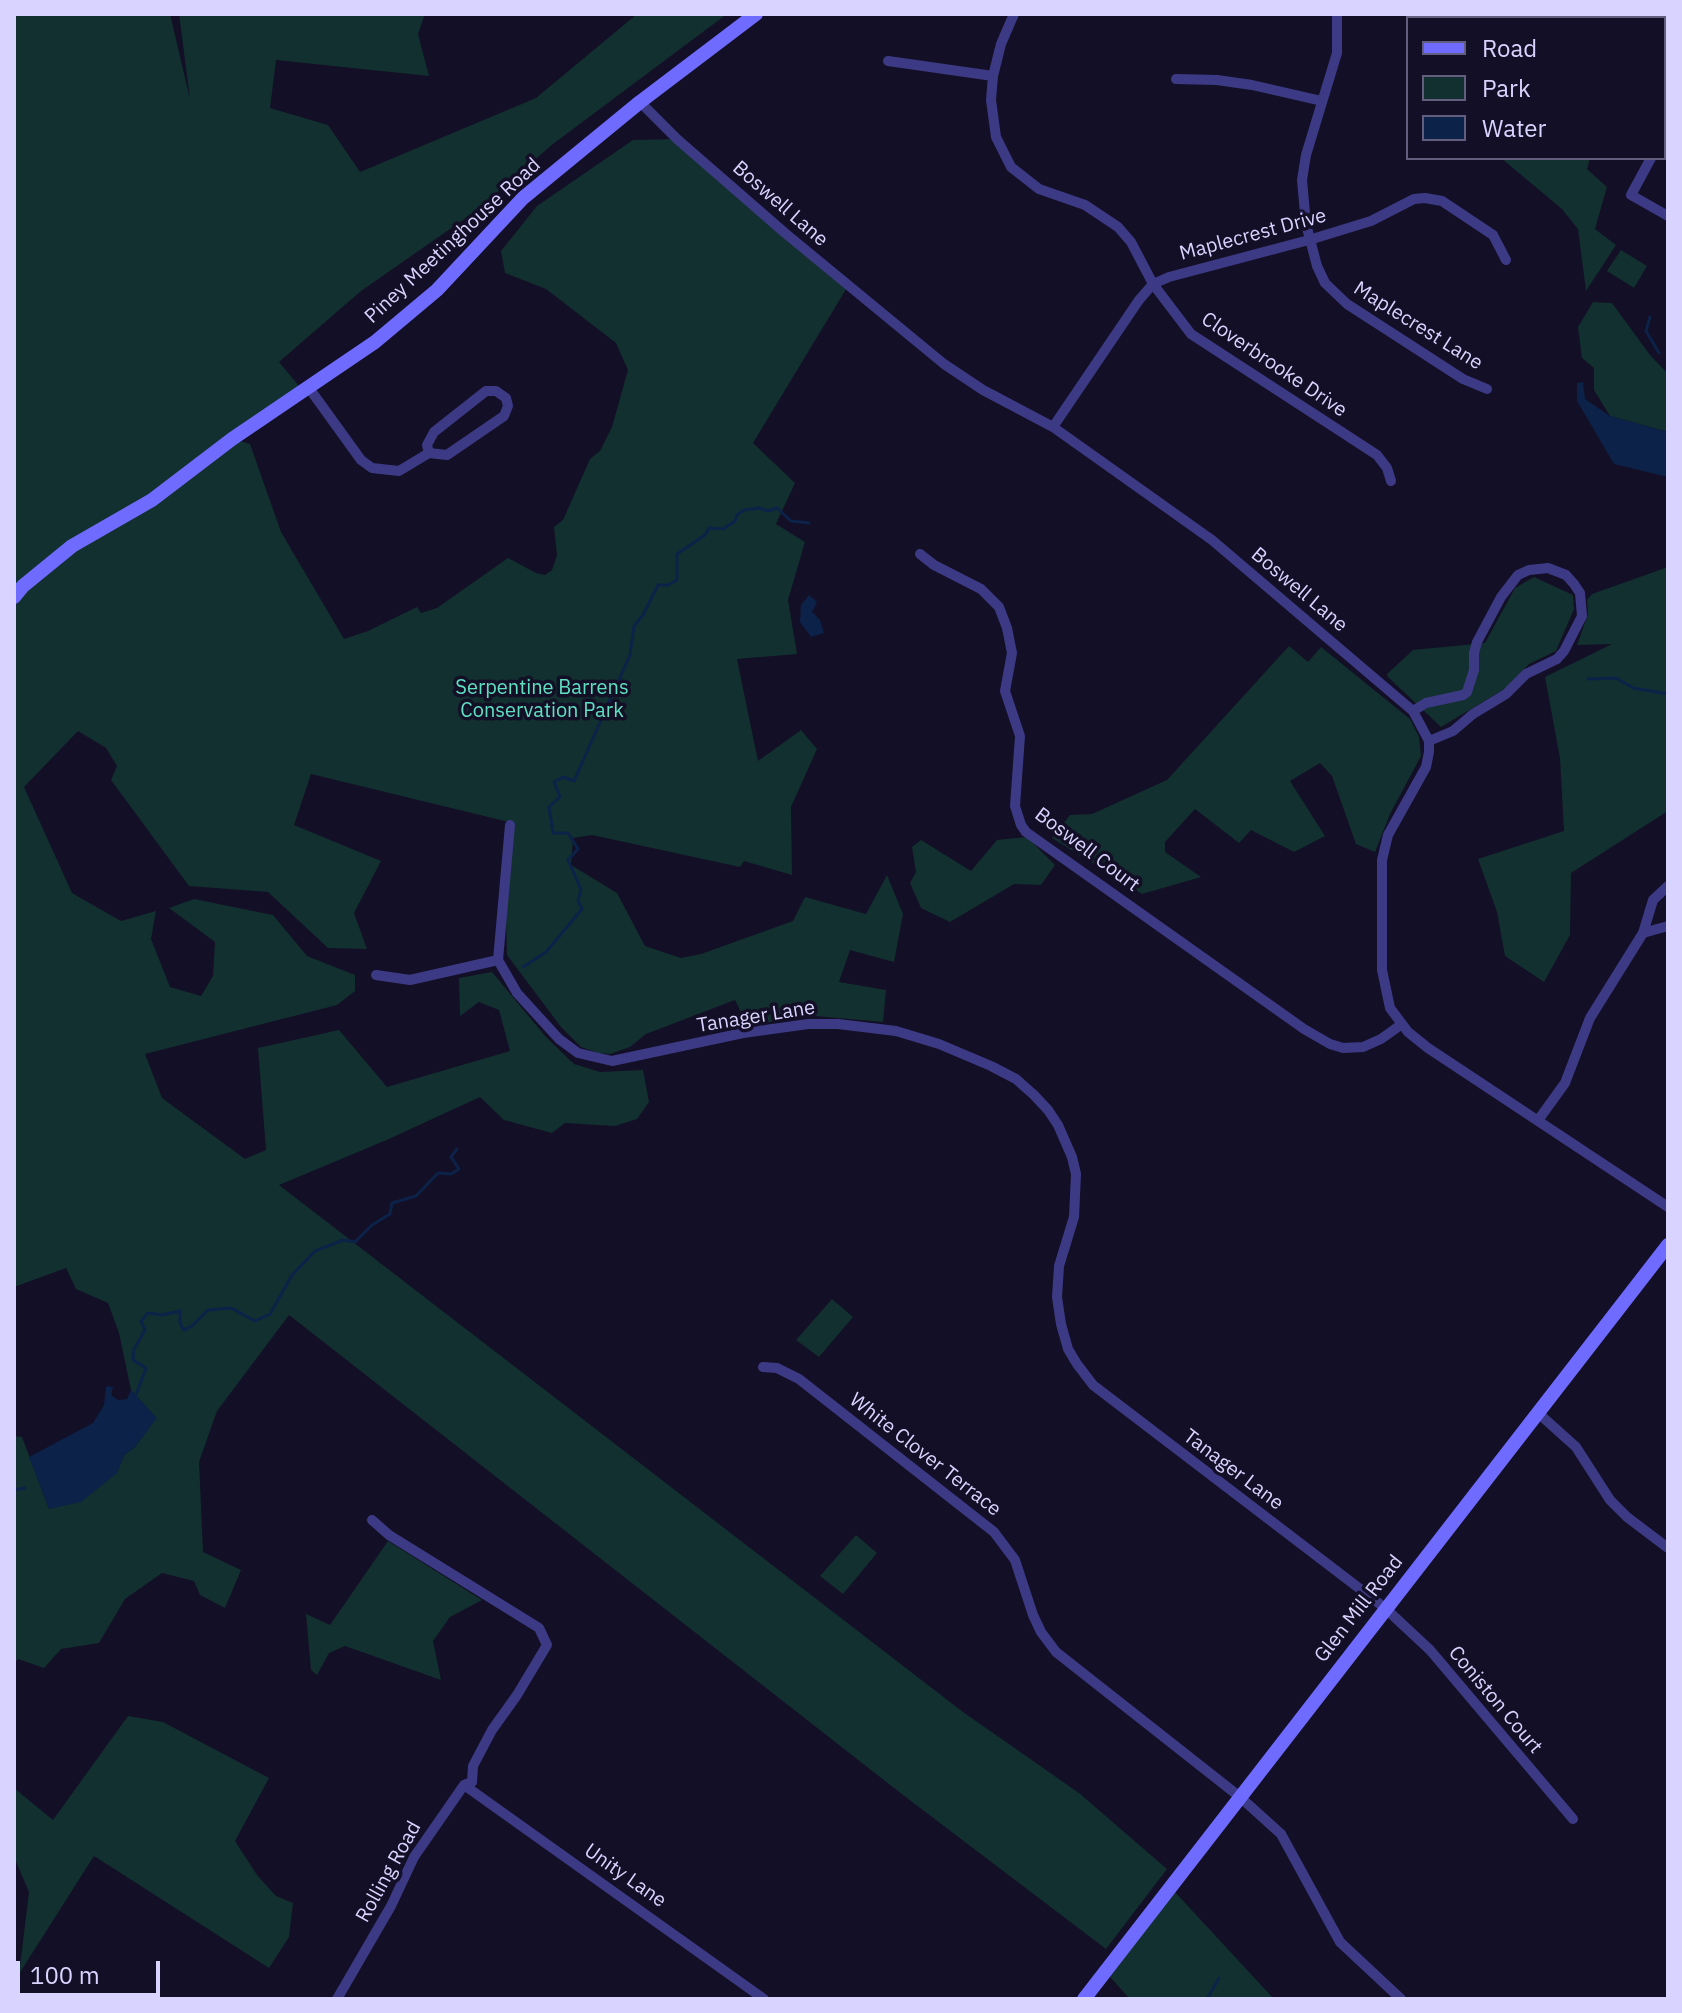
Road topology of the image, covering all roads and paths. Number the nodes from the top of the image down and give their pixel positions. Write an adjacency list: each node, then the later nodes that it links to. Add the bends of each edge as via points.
1 (756, 14): 8 (main road, Piney Meetinghouse Road)
2 (1014, 14): 5 (street, Cloverbrooke Drive)
3 (1337, 14): 7 (street, Maplecrest Lane, via 1337,53)
4 (888, 61): 5 (street)
5 (993, 76): 13 (street, Cloverbrooke Drive, via 993,121 1011,167 1039,189 1085,205 1118,227)
6 (1176, 79): 7 (street, via 1252,85)
7 (1322, 101): 11 (street, Maplecrest Lane, via 1302,180)
8 (640, 102): 14 (main road, Piney Meetinghouse Road, via 523,198 437,290); 16 (street, Boswell Lane, via 785,233 944,364)
9 (1650, 160): 10 (street, via 1631,195)
10 (1668, 216)
11 (1309, 240): 12 (street, Maplecrest Drive, via 1371,221 1414,199 1434,199 1493,235); 13 (street, Maplecrest Drive); 15 (street, Maplecrest Lane, via 1333,293 1463,379)
12 (1506, 260)
13 (1153, 284): 16 (street); 18 (street, Cloverbrooke Drive, via 1191,334 1377,455)
14 (309, 388): 17 (street, via 372,468 399,471); 20 (main road, Piney Meetinghouse Road, via 152,500 72,546)
15 (1487, 389)
16 (1053, 427): 21 (street, Boswell Lane, via 1212,540)
17 (429, 453): 17 (street, via 447,455 504,416 506,398 486,391 434,432)
18 (1391, 481)
19 (920, 554): 29 (street, Boswell Court, via 981,589 1003,618 1012,653 1005,691 1020,736 1015,806 1026,832 1330,1044 1363,1047)
20 (14, 597)
21 (1413, 711): 22 (street, Boswell Lane); 22 (street, via 1467,692 1477,642 1518,575 1548,568 1574,584 1582,616 1557,659 1526,674 1453,731)
22 (1429, 741): 29 (street, via 1426,767 1388,835 1382,860 1382,970 1390,1008)
23 (510, 825): 27 (street)
24 (1668, 886): 26 (street, via 1653,900)
25 (1668, 926): 26 (street)
26 (1643, 933): 30 (street, via 1590,1018 1565,1083)
27 (498, 960): 28 (street, via 410,980); 37 (street, Tanager Lane, via 517,993 559,1039 578,1053 602,1060 743,1033 838,1024 896,1031 939,1044 1016,1079 1048,1110 1076,1174 1074,1217 1059,1266 1057,1297 1068,1349 1077,1364 1093,1385)
28 (376, 975)
29 (1402, 1024): 30 (street, via 1428,1048)
30 (1539, 1119): 31 (street)
31 (1668, 1207)
32 (1668, 1245): 34 (main road, Glen Mill Road)
33 (763, 1367): 39 (street, White Clover Terrace, via 799,1379 994,1532 1015,1560 1033,1615 1056,1652)
34 (1537, 1412): 36 (street, via 1576,1447 1610,1500); 37 (main road, Glen Mill Road)
35 (372, 1520): 38 (street, Rolling Road, via 539,1628 547,1645 492,1730 473,1766 472,1782)
36 (1668, 1548)
37 (1385, 1608): 39 (main road, Glen Mill Road); 40 (street, Coniston Court, via 1430,1650)
38 (464, 1785): 42 (street, Rolling Road, via 414,1857); 43 (street, Unity Lane)
39 (1240, 1797): 41 (main road, Glen Mill Road); 44 (street, White Clover Terrace, via 1281,1834 1340,1942)
40 (1573, 1819)
41 (1088, 1997)
42 (337, 1999)
43 (764, 1999)
44 (1401, 1999)

